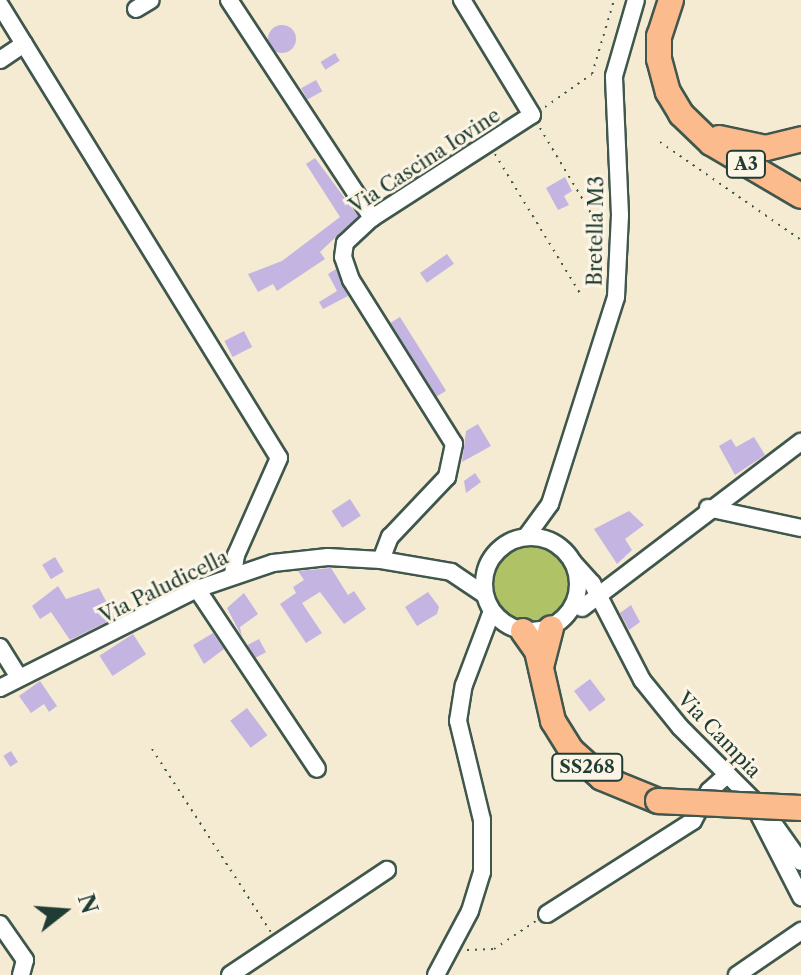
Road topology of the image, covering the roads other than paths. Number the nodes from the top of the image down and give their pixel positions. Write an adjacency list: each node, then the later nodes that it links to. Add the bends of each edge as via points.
1 (229, 0): 11 (street)
2 (462, 0): 11 (street, Via Cascina Iovine, via 532,115)
3 (636, 0): 13 (street, Bretella M3, via 614,76 620,215 616,297)
4 (671, 0): 8 (highway, A3, via 659,36 662,73 681,114)
5 (0, 5): 6 (street)
6 (24, 44): 7 (street); 22 (street, via 279,458)
7 (0, 60)
8 (695, 127): 9 (highway, A3, via 748,147); 10 (highway, A3, via 711,143)
9 (801, 139)
10 (801, 196)
11 (372, 218): 18 (street, Via Cascina Iovine, via 345,243 345,268 454,444 447,477 390,537)
12 (801, 442): 14 (street)
13 (550, 504): 16 (street, Bretella M3); 17 (street, Bretella M3)
14 (708, 508): 15 (street); 23 (street)
15 (801, 528)
16 (526, 537): 17 (street); 19 (street, via 505,545)
17 (557, 545): 20 (street)
18 (381, 560): 21 (street, Via Paludicella); 22 (street, Via Paludicella, via 310,557)
19 (489, 562): 21 (street, Via Paludicella); 25 (street)
20 (578, 567): 23 (street, via 603,582); 26 (street, Via Campia); 28 (street, via 577,594)
21 (451, 572): 25 (street, Via Paludicella)
22 (233, 573): 24 (street, Via Paludicella)
23 (616, 579): 26 (street)
24 (197, 589): 34 (street, Via Paludicella); 36 (street)
25 (484, 594): 27 (street)
26 (599, 597): 28 (street); 30 (street, Via Campia)
27 (492, 611): 29 (street); 32 (street)
28 (567, 617): 29 (street); 30 (street, via 597,612); 33 (highway, SS268)
29 (519, 630): 32 (street); 33 (highway, SS268, via 537,651)
30 (616, 630): 37 (street, Via Campia, via 642,680)
31 (0, 647): 34 (street)
32 (480, 650): 48 (street, via 464,685 458,721 482,820 484,856 479,886)
33 (541, 669): 39 (highway, SS268, bridge, via 553,721 572,751 611,783 658,801)
34 (19, 677): 35 (street, Via Paludicella)
35 (0, 688)
36 (317, 769)
37 (728, 774): 38 (street, Via Campia); 43 (street, via 709,791 693,821)
38 (751, 797): 40 (street, Via Campia); 42 (street)
39 (801, 808)
40 (801, 862)
41 (387, 870): 47 (street)
42 (801, 897)
43 (547, 914)
44 (0, 924): 46 (street, via 25,960)
45 (801, 931): 49 (street)
46 (21, 975)
47 (230, 975)
48 (436, 975)
49 (737, 975)

